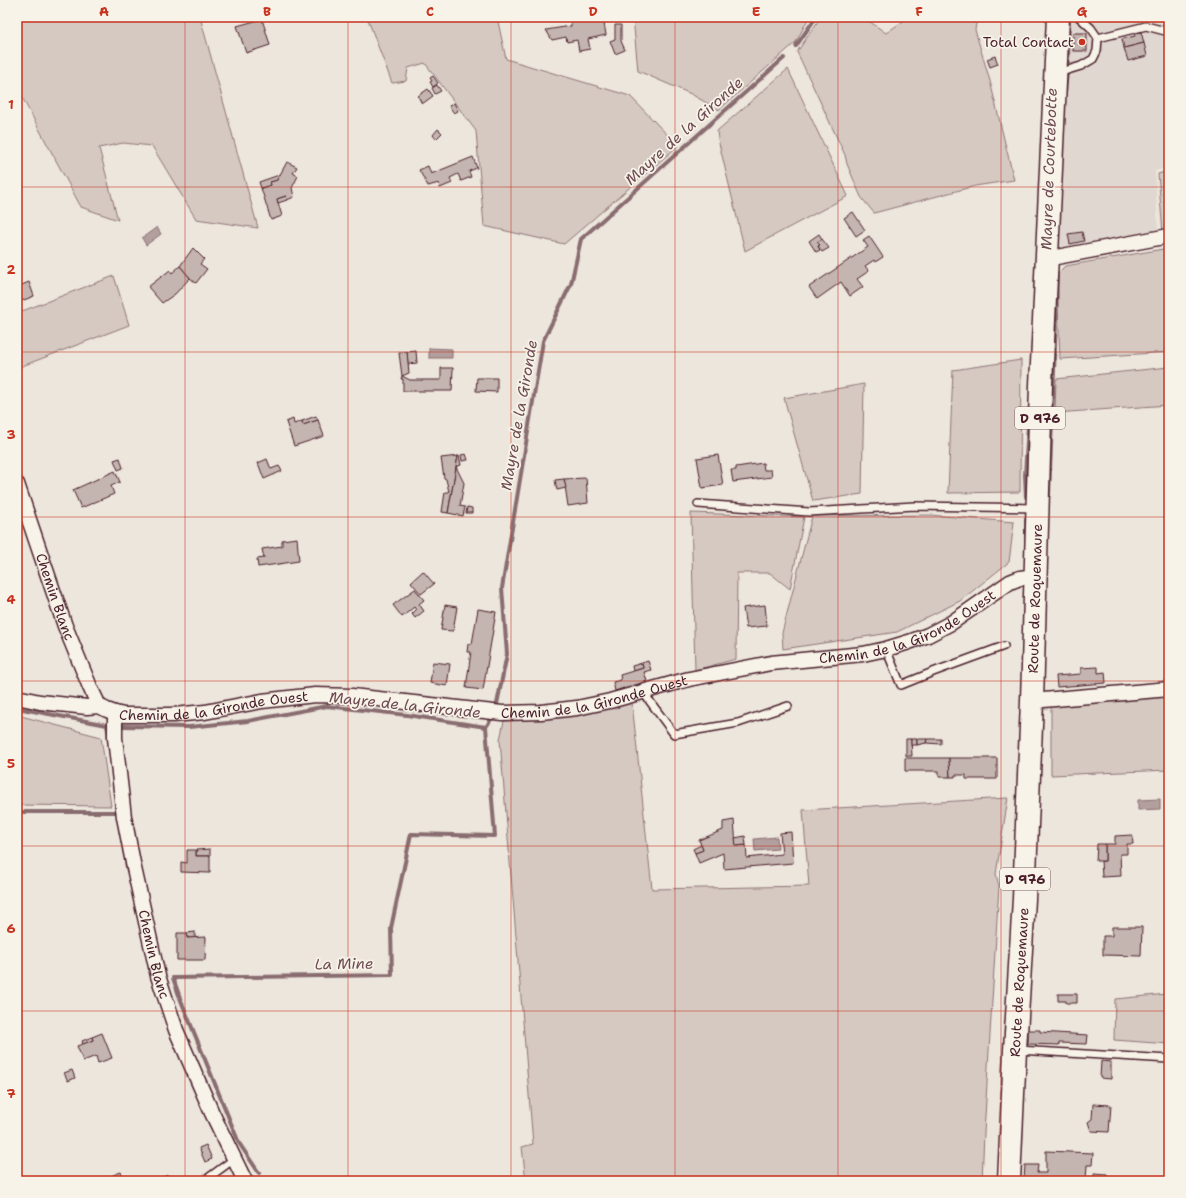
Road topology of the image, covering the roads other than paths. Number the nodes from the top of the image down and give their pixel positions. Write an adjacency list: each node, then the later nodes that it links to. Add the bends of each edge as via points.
1 (1058, 17): 5 (main road, Route de Roquemaure / D 976)
2 (1079, 17): 4 (lane)
3 (1169, 32): 4 (lane, via 1146,26)
4 (1098, 38): 5 (lane, via 1098,51 1093,59 1081,66)
5 (1055, 74): 7 (main road, Route de Roquemaure / D 976)
6 (1169, 236): 7 (street)
7 (1046, 259): 10 (main road, Route de Roquemaure / D 976)
8 (17, 484): 18 (street, Chemin Blanc, via 65,626)
9 (698, 504): 10 (lane, via 809,512 915,506)
10 (1037, 508): 11 (main road, Route de Roquemaure / D 976)
11 (1036, 576): 13 (street, Chemin de la Gironde Ouest, via 1010,582 951,623 928,635); 17 (main road, Route de Roquemaure / D 976)
12 (1004, 646): 13 (lane, via 901,685)
13 (886, 649): 15 (street, Chemin de la Gironde Ouest, via 863,654 771,663 689,679)
14 (1169, 689): 17 (street)
15 (643, 692): 19 (lane, via 674,734 738,723); 20 (street, Chemin de la Gironde Ouest, via 577,708 541,712 502,713 352,696 315,695 174,716)
16 (17, 697): 18 (street, Chemin de la Gironde Ouest, via 40,702)
17 (1032, 702): 21 (main road, Route de Roquemaure / D 976)
18 (99, 706): 20 (street, Chemin de la Gironde Ouest)
19 (788, 706)
20 (115, 713): 23 (street, Chemin Blanc, via 124,817 158,976 176,1030)
21 (1015, 1050): 22 (lane); 26 (main road, Route de Roquemaure / D 976)
22 (1169, 1059)
23 (234, 1159): 24 (lane); 25 (street, Chemin Blanc)
24 (204, 1181)
25 (245, 1181)
26 (1009, 1181)

